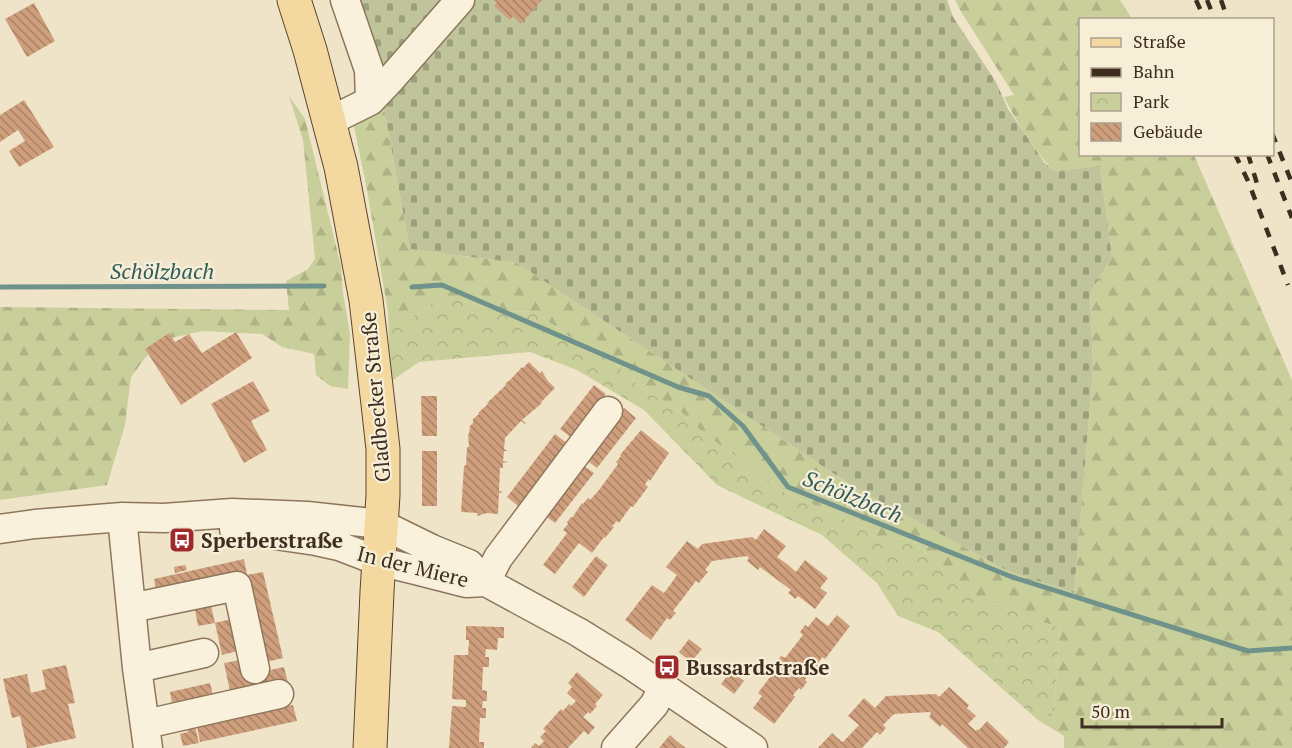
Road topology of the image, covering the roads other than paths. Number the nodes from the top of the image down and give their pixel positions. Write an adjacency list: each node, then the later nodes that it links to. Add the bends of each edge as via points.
1 (294, 0): 5 (main road, Gladbecker Straße)
2 (345, 0): 4 (street, via 369,70)
3 (460, 0): 4 (street)
4 (370, 101): 5 (street)
5 (330, 121): 9 (main road, Gladbecker Straße, via 366,300 382,449)
6 (608, 411): 12 (street, via 498,558)
7 (122, 517): 8 (street, In der Miere); 10 (street, In der Miere); 13 (street)
8 (164, 518): 9 (street, In der Miere, via 232,513); 11 (street, In der Miere, via 316,541)
9 (381, 524): 11 (main road, Gladbecker Straße); 12 (street, In der Miere, via 468,564)
10 (0, 529)
11 (378, 561): 12 (street, In der Miere, via 466,582); 20 (main road, Gladbecker Straße)
12 (486, 582): 17 (street, In der Miere, via 578,632)
13 (131, 608): 15 (street); 16 (street, via 237,586)
14 (204, 652): 15 (street)
15 (137, 668): 19 (street)
16 (255, 669)
17 (663, 686): 21 (street, via 654,705); 22 (street, In der Miere)
18 (279, 694): 19 (street)
19 (147, 736)
20 (370, 748)
21 (616, 748)
22 (753, 748)

